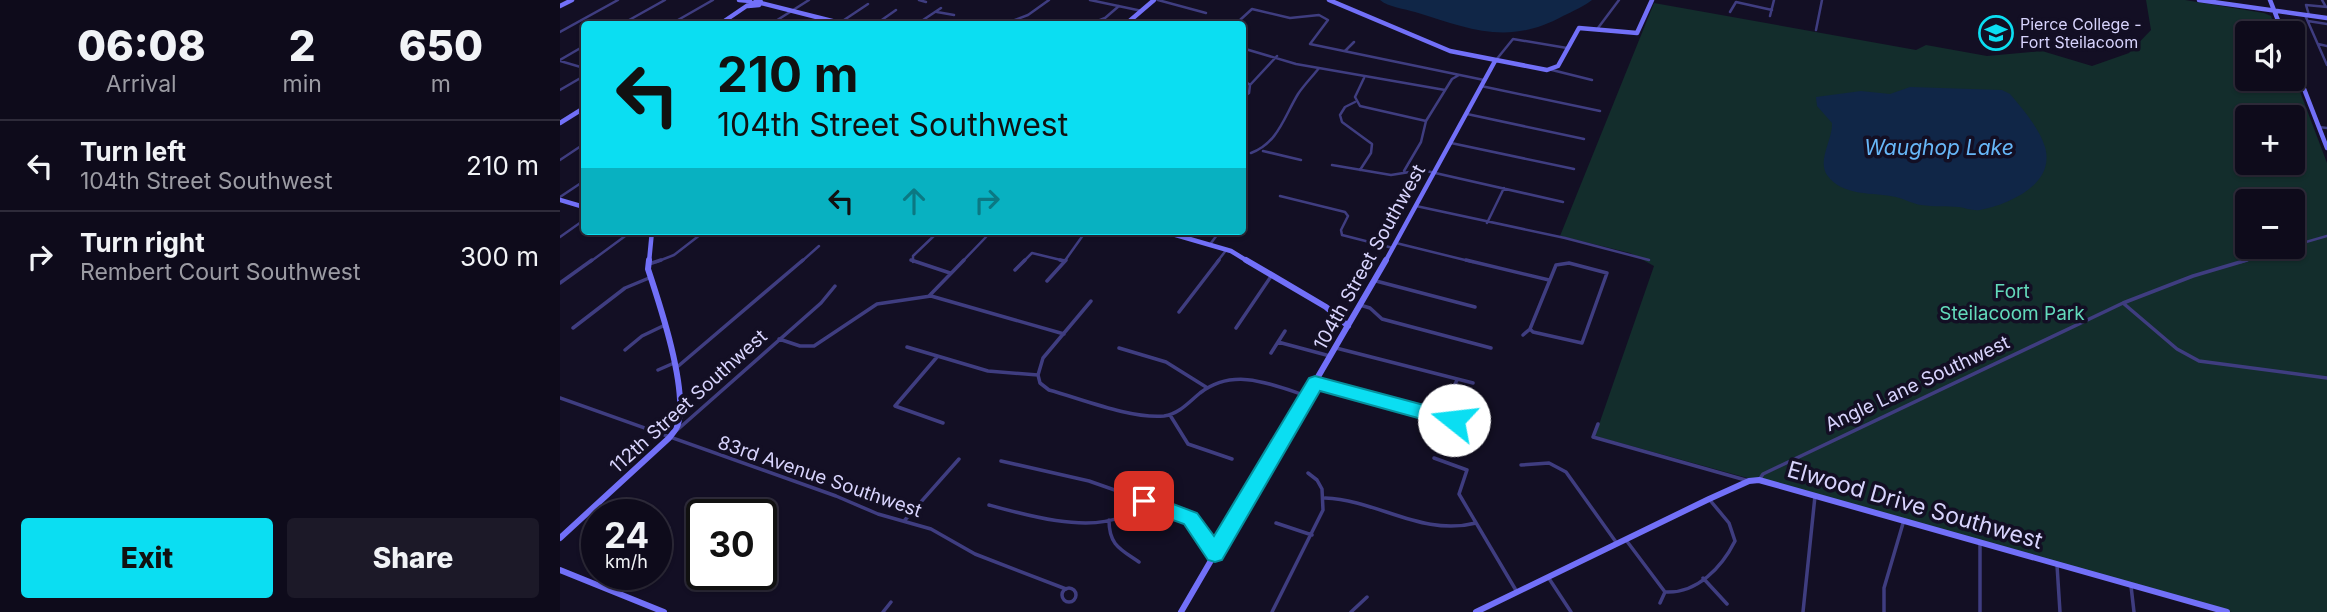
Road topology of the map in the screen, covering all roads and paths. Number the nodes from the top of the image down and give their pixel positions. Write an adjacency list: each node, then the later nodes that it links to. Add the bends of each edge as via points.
1 (572, 0): 22 (street)
2 (618, 0): 57 (street)
3 (665, 0): 40 (street)
4 (713, 0): 41 (street)
5 (740, 0): 20 (street)
6 (809, 0): 30 (street)
7 (919, 0): 19 (street)
8 (1049, 0): 48 (street)
9 (1090, 0): 23 (street)
10 (1156, 0): 29 (street); 33 (street)
11 (1328, 0): 67 (street, via 1450,51)
12 (1619, 0): 55 (street)
13 (1652, 0): 55 (street, via 1636,33)
14 (1774, 0): 27 (street)
15 (1822, 0): 56 (street)
16 (2200, 0): 28 (street)
17 (2270, 0): 28 (street)
18 (2322, 0): 24 (street)
19 (926, 2)
20 (756, 3): 30 (street); 42 (street)
21 (868, 4): 45 (street)
22 (560, 6)
23 (1119, 6): 29 (street); 49 (street)
24 (2326, 7): 35 (street, via 2306,5)
25 (941, 8): 31 (street)
26 (897, 10): 46 (street)
27 (1772, 10): 32 (street, via 1735,2); 36 (street)
28 (2274, 10): 35 (street); 51 (street)
29 (1142, 11): 50 (street)
30 (791, 12): 38 (street); 43 (street)
31 (937, 12): 34 (street); 47 (street)
32 (1730, 12)
33 (1206, 13)
34 (954, 15)
35 (2307, 15): 37 (street); 52 (street)
36 (1770, 16)
37 (2327, 18)
38 (825, 20): 44 (street)
39 (1240, 20): 64 (street, via 1250,10 1328,19 1309,43)
40 (627, 21)
41 (676, 21)
42 (727, 21)
43 (776, 21)
44 (829, 21)
45 (845, 21)
46 (880, 21)
47 (922, 21)
48 (1012, 21)
49 (1098, 21)
50 (1130, 21)
51 (2278, 21)
52 (2308, 21): 53 (street); 59 (street)
53 (2327, 24)
54 (1579, 28): 55 (street); 62 (street)
55 (1598, 28)
56 (1816, 30)
57 (560, 32)
58 (1354, 42): 64 (street)
59 (2318, 44): 60 (street); 68 (street)
60 (2327, 46)
61 (581, 48): 66 (street)
62 (1567, 48): 67 (street, via 1511,39); 71 (street)
63 (1246, 49): 65 (street)
64 (1345, 51): 72 (street)
65 (1277, 57): 70 (street); 78 (street)
66 (560, 61): 69 (street)
67 (1495, 61): 71 (street); 75 (street, 104th Street Southwest)
68 (2327, 65)
69 (581, 67)
70 (1319, 68): 73 (street); 96 (street)
71 (1552, 69): 76 (street)
72 (1459, 75): 75 (street); 81 (street)
73 (1364, 77): 81 (street); 84 (street)
74 (581, 78): 80 (street)
75 (1484, 80): 79 (street, 104th Street Southwest)
76 (1592, 80)
77 (1246, 82): 78 (street)
78 (1250, 85): 83 (street)
79 (1481, 86): 86 (street); 87 (street, 104th Street Southwest)
80 (560, 90)
81 (1445, 90): 88 (street)
82 (2305, 91): 90 (street)
83 (1246, 96)
84 (1356, 102): 88 (street); 102 (street, via 1340,115 1342,122 1372,144)
85 (581, 111): 89 (street)
86 (1600, 111)
87 (1466, 114): 92 (street); 93 (street, 104th Street Southwest)
88 (1426, 121): 103 (street, via 1421,142)
89 (560, 124)
90 (2319, 127): 91 (street); 95 (street)
91 (2327, 128)
92 (1584, 139)
93 (1451, 143): 101 (street); 104 (street, 104th Street Southwest)
94 (581, 146): 98 (street)
95 (2327, 148)
96 (1262, 150): 97 (street); 99 (street)
97 (1251, 153)
98 (560, 160)
99 (1301, 160)
100 (1332, 165): 102 (street)
101 (1574, 169)
102 (1360, 170): 103 (street)
103 (1403, 173): 104 (street)
104 (1434, 173): 106 (street); 111 (street, 104th Street Southwest)
105 (581, 183): 108 (street)
106 (1504, 188): 109 (street); 113 (street)
107 (1280, 196): 126 (street, via 1345,212 1342,235)
108 (560, 199): 110 (street)
109 (1563, 202)
110 (581, 206)
111 (1416, 206): 113 (street); 126 (street, 104th Street Southwest)
112 (581, 222): 122 (street)
113 (1487, 223): 130 (street)
114 (627, 235): 140 (street)
115 (652, 235): 132 (street)
116 (700, 235): 132 (street, via 674,255)
117 (935, 235): 134 (street, via 911,260)
118 (1083, 235): 131 (street)
119 (1178, 235): 125 (street)
120 (1217, 235): 125 (street)
121 (2327, 236): 124 (street, Angle Lane Southwest)
122 (560, 237)
123 (986, 237): 134 (street)
124 (2305, 242)
125 (1211, 243): 128 (street)
126 (1395, 245): 137 (street); 139 (street, 104th Street Southwest)
127 (819, 246): 166 (street)
128 (1227, 249): 135 (street); 147 (street)
129 (2248, 259): 144 (street, Angle Lane Southwest)
130 (1649, 260)
131 (1065, 261): 133 (street, via 1033,253); 138 (street)
132 (649, 264): 136 (street)
133 (1015, 270)
134 (950, 273): 142 (street)
135 (1272, 275): 149 (street, via 1326,307); 151 (street)
136 (650, 278): 148 (street); 150 (street, via 625,288)
137 (1549, 280): 152 (street); 152 (street, via 1554,267 1562,262 1608,275 1582,343)
138 (1047, 281)
139 (1374, 281): 145 (street, 104th Street Southwest); 146 (street)
140 (560, 284)
141 (835, 286): 156 (street, 112th Street Southwest)
142 (929, 296): 154 (street); 156 (street, via 875,305 814,346)
143 (1091, 301): 154 (street)
144 (2123, 303): 169 (street, via 2199,361); 189 (street, Angle Lane Southwest, via 1763,474)
145 (1360, 305): 149 (street, 104th Street Southwest); 161 (street, via 1382,319)
146 (1475, 307)
147 (1179, 312)
148 (666, 325): 162 (street); 166 (street)
149 (1348, 326): 160 (street, 104th Street Southwest)
150 (573, 328)
151 (1236, 328)
152 (1530, 329): 155 (street)
153 (1285, 331): 157 (street)
154 (1064, 334): 168 (street, via 1041,362)
155 (1523, 335)
156 (779, 339): 181 (street, 112th Street Southwest)
157 (1278, 342): 163 (street); 165 (street)
158 (907, 347): 164 (street)
159 (1119, 348): 173 (street, via 1163,361)
160 (1336, 348): 165 (street, 104th Street Southwest); 170 (street)
161 (1491, 348)
162 (625, 350)
163 (1271, 353)
164 (938, 356): 168 (street, via 988,371); 179 (street, via 895,404)
165 (1331, 356): 171 (street, 104th Street Southwest)
166 (673, 365): 167 (street); 181 (street, via 680,414)
167 (658, 370)
168 (1038, 375): 176 (street, via 1046,388 1059,393 1150,416)
169 (2327, 378)
170 (1457, 380): 172 (street); 177 (street)
171 (1315, 383): 174 (street, 104th Street Southwest); 177 (street)
172 (1473, 383)
173 (1206, 387): 174 (street, via 1234,376); 176 (street)
174 (1308, 396): 206 (street, 104th Street Southwest)
175 (560, 398): 182 (street, 83rd Avenue Southwest)
176 (1170, 415): 185 (street, via 1188,444)
177 (1440, 416): 178 (street)
178 (1454, 420)
179 (943, 423)
180 (1598, 424): 190 (street, Elwood Drive Southwest, via 1593,437)
181 (675, 432): 182 (street, 112th Street Southwest)
182 (669, 438): 198 (street, 83rd Avenue Southwest); 202 (street, 112th Street Southwest)
183 (959, 458): 198 (street)
184 (1434, 458): 200 (street, via 1466,469 1459,494)
185 (1232, 459)
186 (1001, 461): 194 (street, via 1089,481)
187 (1521, 465): 205 (street, via 1549,463 1566,472)
188 (1308, 473): 192 (street, via 1317,479)
189 (1759, 480): 190 (street, Elwood Drive Southwest); 191 (street, Elwood Drive Southwest)
190 (1749, 481): 193 (street)
191 (1815, 495): 197 (street, Elwood Drive Southwest); 229 (street)
192 (1325, 498): 200 (street, via 1345,499 1453,529); 201 (street)
193 (1709, 499): 203 (street); 212 (street, via 1729,523 1735,541 1717,569)
194 (1144, 501): 196 (street); 206 (street, via 1191,519)
195 (989, 505): 196 (street, via 1042,518)
196 (1109, 520): 207 (street, via 1108,537)
197 (1904, 520): 204 (street, Elwood Drive Southwest); 230 (street, via 1901,542 1888,570)
198 (904, 521): 214 (street, 83rd Avenue Southwest)
199 (1276, 523): 201 (street)
200 (1476, 523): 216 (street)
201 (1312, 535): 226 (street)
202 (560, 538)
203 (1626, 540): 205 (street); 217 (street)
204 (1980, 542): 208 (street, Elwood Drive Southwest); 231 (street)
205 (1618, 544): 210 (street)
206 (1215, 553): 225 (street, 104th Street Southwest)
207 (1139, 562)
208 (2056, 563): 213 (street, Elwood Drive Southwest); 232 (street)
209 (560, 570): 211 (street)
210 (1548, 577): 216 (street); 228 (street)
211 (581, 578)
212 (1703, 578): 217 (street); 221 (street)
213 (2131, 584): 233 (street); 234 (street, Elwood Drive Southwest)
214 (1066, 589)
215 (612, 590): 223 (street)
216 (1517, 592): 222 (street)
217 (1665, 592): 220 (street)
218 (1367, 597): 227 (street)
219 (891, 601): 224 (street)
220 (1660, 603)
221 (1727, 604)
222 (1480, 611)
223 (664, 612)
224 (883, 612)
225 (1181, 612)
226 (1272, 612)
227 (1351, 612)
228 (1571, 612)
229 (1803, 612)
230 (1884, 612)
231 (1980, 612)
232 (2060, 612)
233 (2134, 612)
234 (2227, 612)

